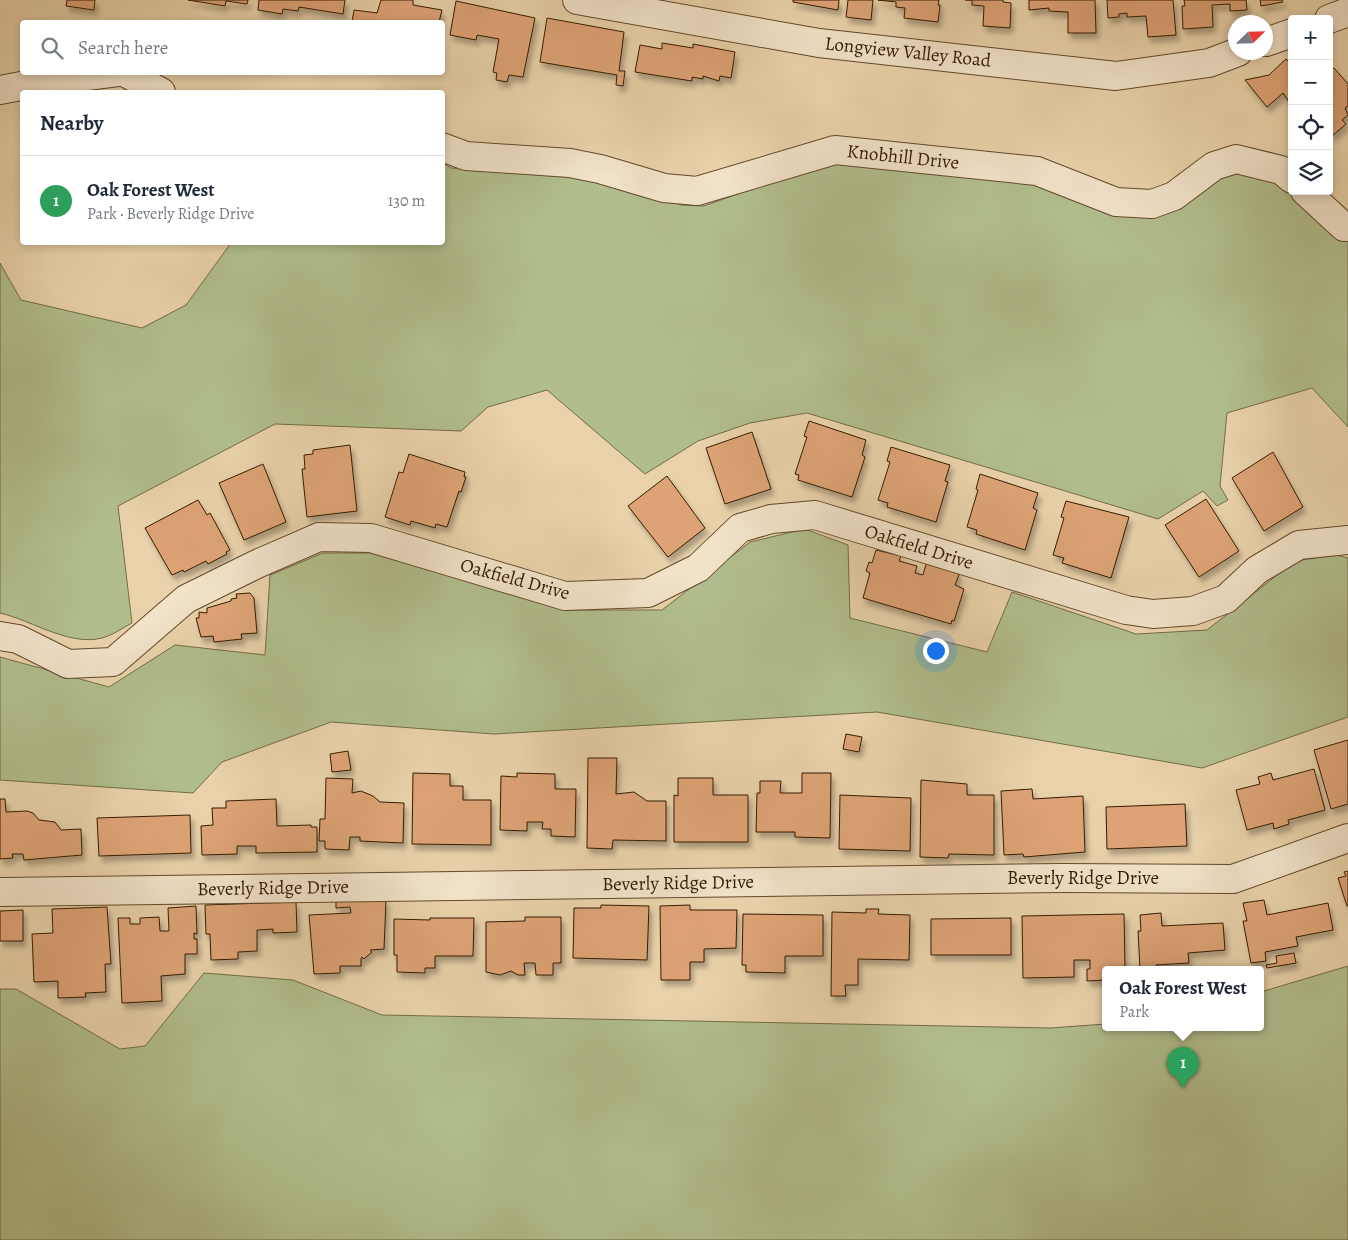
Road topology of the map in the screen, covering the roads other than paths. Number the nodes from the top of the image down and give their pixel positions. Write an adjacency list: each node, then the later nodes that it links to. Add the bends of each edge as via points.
1 (577, 0): 6 (street, Longview Valley Road, via 819,42 1116,76 1209,63)
2 (1348, 12): 3 (street)
3 (1333, 18)
4 (1288, 34): 5 (street)
5 (1273, 40)
6 (1228, 56)
7 (94, 75): 9 (street)
8 (130, 75): 10 (street)
9 (0, 90)
10 (157, 90)
11 (445, 148): 12 (street, Knobhill Drive, via 466,156 600,169 664,188 697,191 836,150 1037,170 1116,202 1152,204 1174,196 1214,166 1236,159 1282,170)
12 (1288, 175)
13 (1309, 195): 14 (street, via 1344,227)
14 (1348, 227)
15 (1348, 540): 16 (street, Oakfield Drive, via 1299,545 1257,570 1226,599 1193,611 1153,614 1126,610 815,515 771,519 740,528 698,568 648,593 565,596 371,538 318,538 186,599 113,662 68,664 18,639)
16 (0, 636)
17 (1348, 838): 18 (street, Beverly Ridge Drive, via 1233,879 1063,878)
18 (0, 892)

